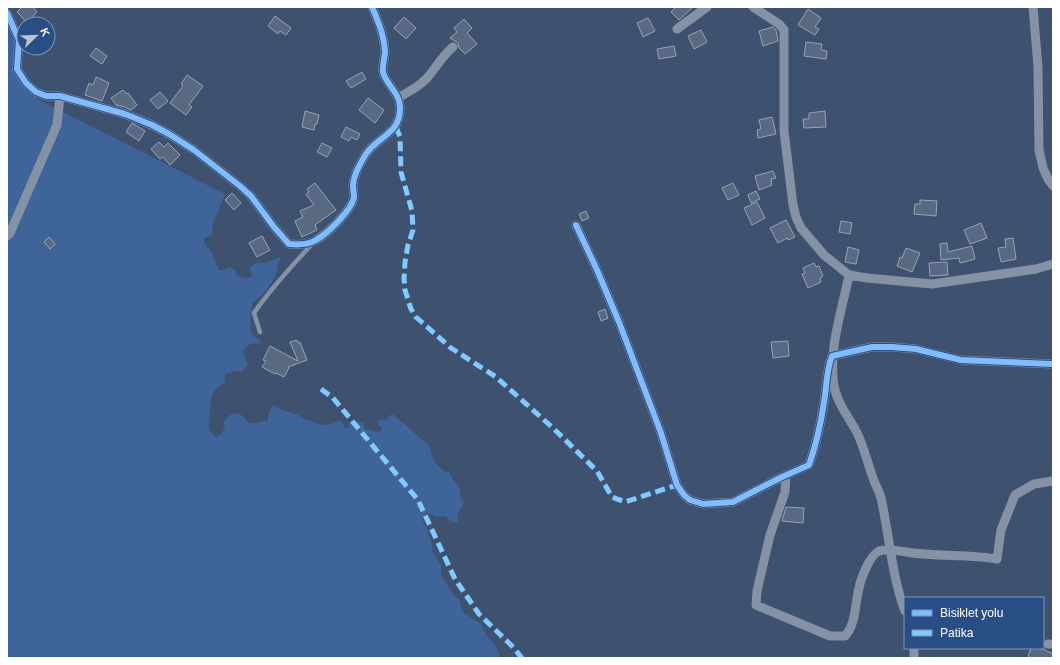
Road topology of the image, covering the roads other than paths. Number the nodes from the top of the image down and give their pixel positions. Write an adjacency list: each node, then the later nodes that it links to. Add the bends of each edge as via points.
1 (372, 7): 9 (street, via 385,51 383,72)
2 (707, 7): 6 (street)
3 (753, 7): 15 (street, via 784,30 784,131 796,217 801,228 824,255)
4 (1033, 7): 10 (street, via 1038,67 1039,150 1043,168)
5 (7, 13): 8 (street, via 19,40 17,69 36,92 46,96)
6 (677, 29)
7 (453, 47): 9 (street, via 426,78)
8 (60, 96): 12 (street, via 57,125 30,190); 13 (street, via 125,114 169,134 194,150 252,196 290,244)
9 (398, 98): 13 (street, via 400,108 396,127 367,153 357,170 353,184 354,198 349,210)
10 (1053, 186)
11 (576, 225): 19 (street, via 618,322 661,433 677,485 684,495 702,504 734,502)
12 (7, 236)
13 (316, 240): 16 (lane, via 254,313)
14 (1053, 264): 15 (street, via 1036,269 932,284)
15 (849, 275): 17 (street)
16 (260, 332)
17 (832, 356): 18 (street, via 872,347 892,347 916,348 961,360); 19 (street, via 827,374 825,401 809,465); 21 (street, via 834,387 847,418 863,446 880,496)
18 (1053, 364)
19 (786, 475): 21 (street, via 785,492 770,535 756,605 830,636 845,636 851,630 859,586 870,560 879,551)
20 (1053, 481): 21 (street, via 1034,484 1015,495 1001,530 997,559 981,556 928,556)
21 (891, 550): 22 (street)
22 (904, 607)

